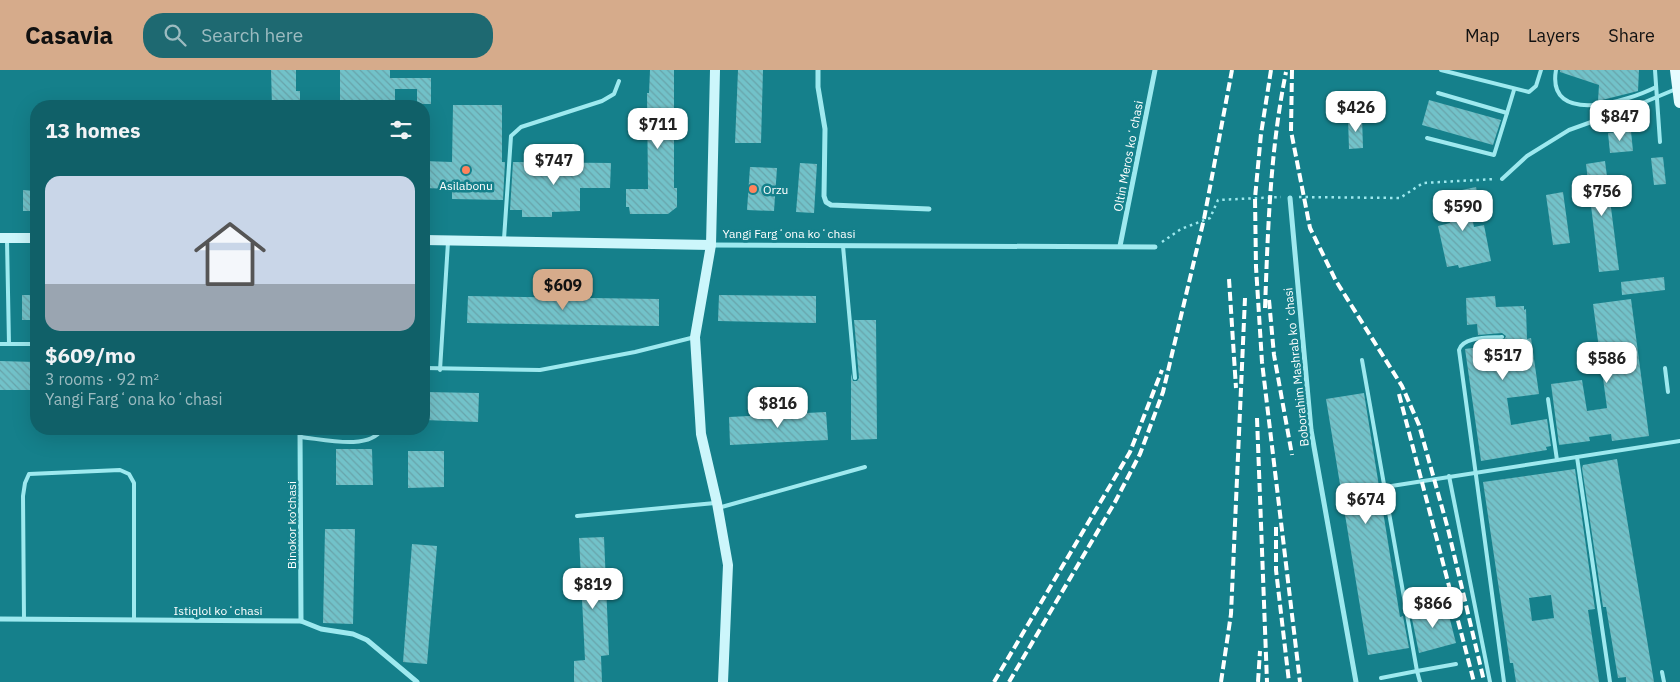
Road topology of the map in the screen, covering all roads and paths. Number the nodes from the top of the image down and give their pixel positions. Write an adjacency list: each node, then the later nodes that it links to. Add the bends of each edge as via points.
1 (715, 70): 27 (main road)
2 (818, 70): 21 (street, via 825,129 826,202 832,205)
3 (1155, 70): 29 (street, Oltin Meros koʻchasi)
4 (1441, 70): 12 (lane)
5 (1541, 70): 12 (lane, via 1536,86 1529,92)
6 (1556, 70): 10 (lane, via 1553,83 1558,95 1589,107 1637,97)
7 (1655, 70): 10 (lane)
8 (1676, 70): 11 (main road)
9 (619, 81): 26 (lane, via 614,94 602,101 521,127 511,136)
10 (1656, 87): 14 (lane)
11 (1678, 88): 14 (lane); 15 (main road)
12 (1514, 90): 16 (lane)
13 (1438, 93): 16 (lane)
14 (1656, 96): 18 (lane); 19 (lane, via 1569,130 1527,156)
15 (1680, 102)
16 (1508, 114): 17 (lane, via 1494,155)
17 (1427, 138)
18 (1660, 142)
19 (1502, 179): 20 (path, via 1423,183 1400,198)
20 (1290, 198): 30 (path, via 1218,200 1210,218 1181,229); 64 (street, Boborahim Mashrab koʻchasi, via 1310,430)
21 (929, 209)
22 (4, 238): 23 (main road); 34 (lane)
23 (30, 238)
24 (430, 240): 25 (main road, Yangi Fargʻona koʻchasi)
25 (448, 241): 26 (main road, Yangi Fargʻona koʻchasi); 39 (lane)
26 (504, 242): 27 (main road, Yangi Fargʻona koʻchasi)
27 (711, 246): 28 (street, Yangi Fargʻona koʻchasi); 31 (main road)
28 (843, 246): 29 (street, Yangi Fargʻona koʻchasi); 40 (lane)
29 (1120, 246): 30 (street, Yangi Fargʻona koʻchasi)
30 (1155, 247)
31 (694, 337): 39 (lane, via 540,370); 52 (main road, via 701,434)
32 (1502, 337): 49 (lane, via 1465,341 1459,350)
33 (0, 344): 34 (lane)
34 (9, 344): 35 (lane)
35 (30, 344)
36 (1362, 360): 51 (lane)
37 (1665, 368): 41 (lane)
38 (430, 369): 39 (lane)
39 (440, 370)
40 (854, 378)
41 (1668, 392)
42 (1548, 399): 47 (lane)
43 (377, 435): 44 (lane, via 362,442)
44 (300, 437): 57 (street, Binokor ko'chasi)
45 (1680, 442): 46 (lane)
46 (1577, 457): 47 (lane); 68 (lane)
47 (1557, 460): 49 (lane)
48 (865, 467): 52 (lane)
49 (1476, 472): 50 (lane); 67 (lane)
50 (1449, 476): 51 (lane); 66 (lane)
51 (1384, 487): 59 (lane)
52 (718, 505): 53 (lane); 63 (main road, via 728,565)
53 (577, 516)
54 (0, 618): 55 (street, Istiqlol koʻchasi)
55 (24, 619): 56 (street, Istiqlol koʻchasi); 56 (lane, via 23,496 29,474 120,470 129,474 134,483)
56 (134, 620): 57 (street, Istiqlol koʻchasi)
57 (301, 621): 62 (street, Istiqlol koʻchasi, via 368,640)
58 (1456, 664): 59 (lane)
59 (1417, 671): 61 (lane); 65 (lane)
60 (1662, 672): 69 (lane)
61 (1382, 678)
62 (417, 682)
63 (723, 682)
64 (1356, 682)
65 (1420, 682)
66 (1490, 682)
67 (1504, 682)
68 (1610, 682)
69 (1664, 682)

